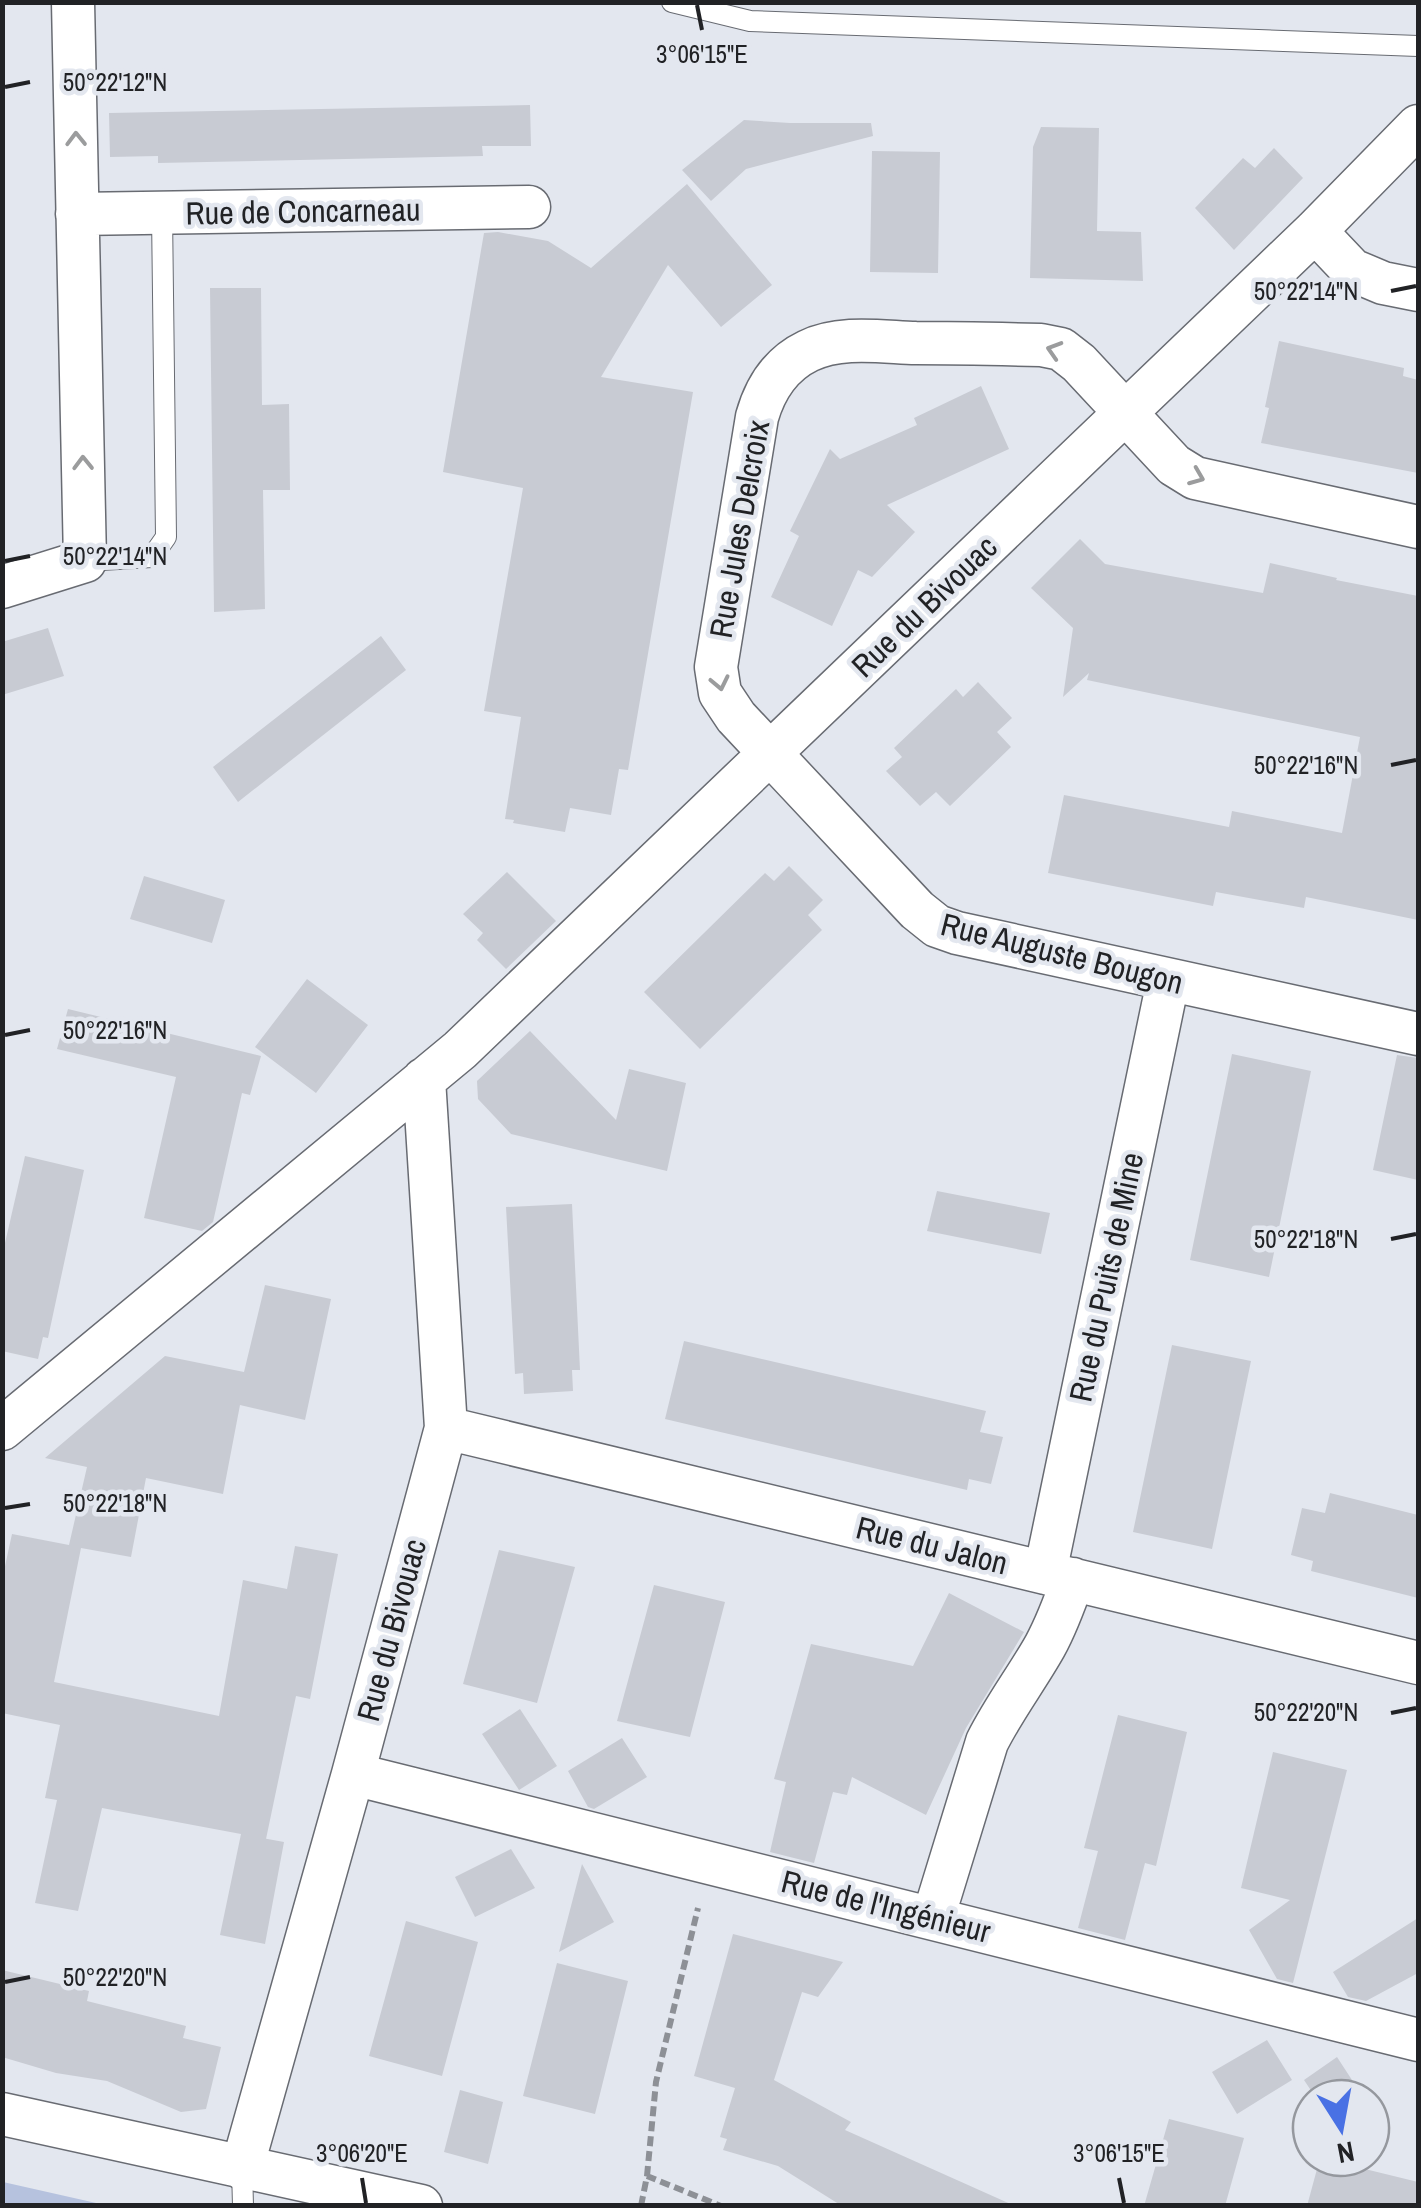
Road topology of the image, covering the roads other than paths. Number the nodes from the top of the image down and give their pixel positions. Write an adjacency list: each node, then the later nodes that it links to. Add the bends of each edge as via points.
1 (73, 2): 6 (street, one-way to 1)
2 (672, 2): 3 (lane, via 750,22)
3 (1418, 46)
4 (1418, 126): 8 (street, Rue du Bivouac)
5 (529, 207): 7 (street, Rue de Concarneau)
6 (77, 214): 7 (street, Rue de Concarneau); 12 (street, one-way to 6)
7 (162, 214): 12 (lane, via 166,538 152,557)
8 (1315, 230): 9 (street, via 1352,270); 10 (street, Rue du Bivouac)
9 (1418, 290)
10 (1126, 413): 11 (street, Rue Jules Delcroix, one-way to 11, via 1174,465 1196,478); 14 (street, Rue du Bivouac); 14 (street, Rue Jules Delcroix, one-way to 14, via 1079,362 1052,346 838,342 808,350 785,367 757,417 716,667 726,705)
11 (1418, 527)
12 (85, 561): 13 (street)
13 (2, 586)
14 (770, 754): 15 (street, Rue Auguste Bougon, via 937,926); 17 (street, Rue du Bivouac)
15 (1168, 981): 16 (street, Rue Auguste Bougon); 20 (street, Rue du Puits de Mine)
16 (1418, 1034)
17 (424, 1079): 18 (street, Rue du Bivouac); 19 (street, Rue du Bivouac)
18 (446, 1428): 20 (street, Rue du Jalon); 22 (street, Rue du Bivouac)
19 (2, 1429)
20 (1059, 1576): 21 (street, Rue du Jalon); 23 (street, Rue du Puits de Mine, via 1059,1619 987,1742)
21 (1418, 1664)
22 (352, 1774): 23 (street, Rue de l'Ingénieur); 26 (street, Rue du Bivouac)
23 (932, 1918): 24 (street, Rue de l'Ingénieur)
24 (1418, 2040)
25 (2, 2114): 26 (street)
26 (242, 2187): 27 (street)
27 (421, 2206)

